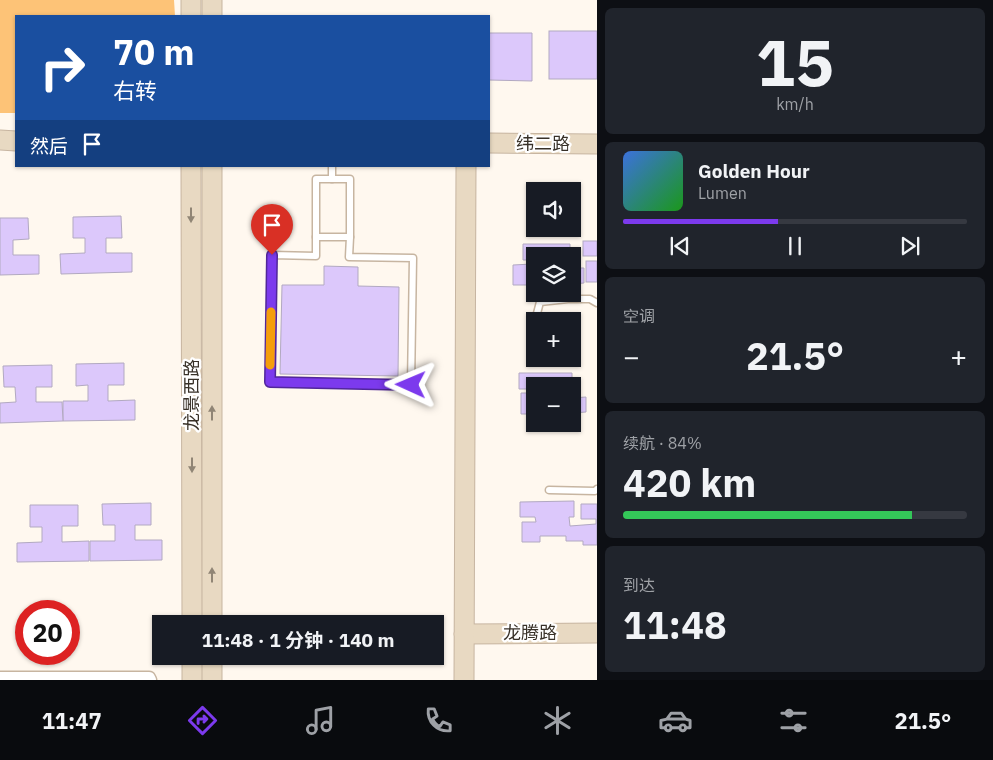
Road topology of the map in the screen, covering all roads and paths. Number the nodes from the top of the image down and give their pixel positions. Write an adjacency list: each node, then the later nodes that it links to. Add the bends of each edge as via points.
1 (191, 0): 3 (main road)
2 (212, 0): 4 (main road)
3 (191, 15)
4 (212, 15)
5 (0, 140): 6 (main road)
6 (15, 140)
7 (490, 143): 8 (main road, 纬二路)
8 (597, 144)
9 (191, 167): 20 (main road, 龙景西路, one-way to 20)
10 (212, 167): 21 (main road, 龙景西路, one-way to 10)
11 (332, 167): 13 (lane)
12 (466, 167): 23 (main road)
13 (332, 179): 14 (lane, via 350,180); 15 (lane, via 316,179)
14 (350, 237): 15 (lane); 15 (lane, via 349,257 414,258 411,385 270,382 272,255 316,256)
15 (316, 238)
16 (597, 303): 17 (lane, via 590,299 540,302)
17 (538, 312)
18 (597, 489): 19 (lane)
19 (549, 490)
20 (192, 615)
21 (212, 615)
22 (597, 633): 23 (main road, 龙腾路)
23 (464, 634): 30 (main road)
24 (192, 665): 28 (main road)
25 (212, 665): 29 (main road)
26 (0, 678): 27 (street)
27 (150, 680)
28 (192, 680)
29 (212, 680)
30 (464, 680)

